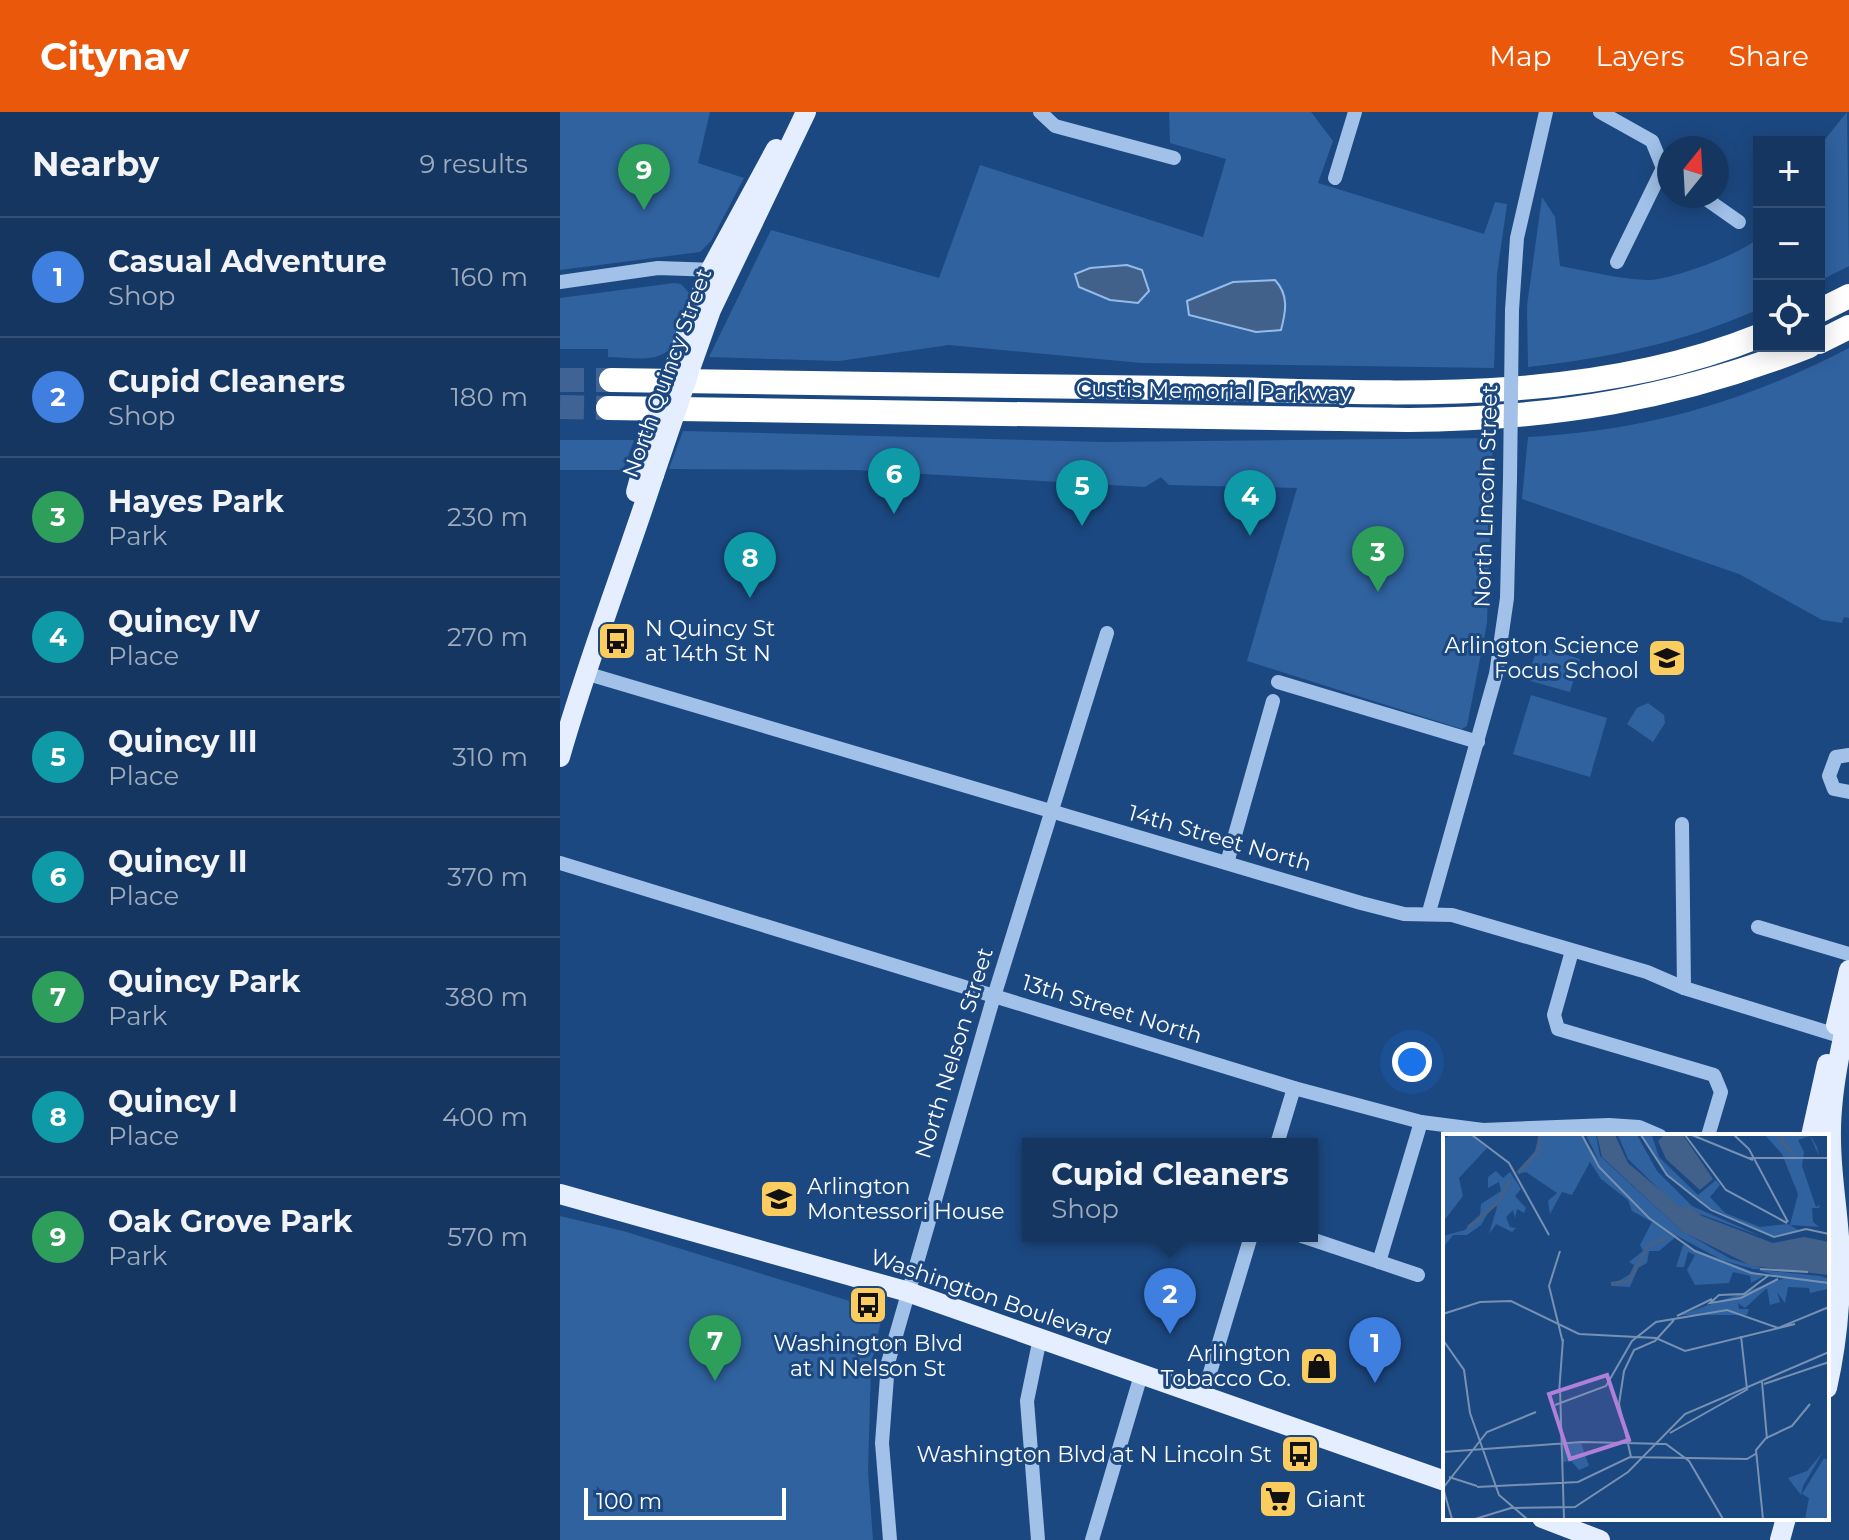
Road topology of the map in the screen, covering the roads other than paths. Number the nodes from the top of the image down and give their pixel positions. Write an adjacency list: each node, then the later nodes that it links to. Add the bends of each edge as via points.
1 (798, 112): 14 (main road, North Quincy Street)
2 (806, 112): 14 (main road, North Quincy Street)
3 (1040, 112): 8 (street, via 1055,126)
4 (1355, 112): 9 (street)
5 (1546, 112): 28 (street, North Lincoln Street, bridge, via 1517,238 1506,610)
6 (1600, 112): 7 (street, via 1652,141)
7 (1657, 151)
8 (1174, 158)
9 (1335, 178)
10 (1657, 187): 13 (street)
11 (1719, 208): 12 (street)
12 (1739, 222)
13 (1617, 262)
14 (720, 270): 15 (street, via 658,268); 25 (main road, North Quincy Street, bridge, via 655,422 618,587)
15 (560, 282)
16 (1849, 296): 17 (highway)
17 (1825, 308)
18 (1849, 327): 20 (highway)
19 (1753, 338): 22 (highway, Custis Memorial Parkway, via 1611,377 1465,391)
20 (1825, 339)
21 (1793, 352): 23 (highway, Custis Memorial Parkway, via 1653,397 1481,419)
22 (611, 380)
23 (608, 408)
24 (1107, 633): 32 (street, North Nelson Street)
25 (587, 665): 30 (main road, North Quincy Street); 32 (street, 14th Street North)
26 (1278, 682): 28 (street)
27 (1273, 701): 35 (street)
28 (1478, 742): 36 (street, North Lincoln Street)
29 (1849, 755): 31 (street, via 1836,757 1829,776 1834,789)
30 (560, 757)
31 (1849, 792)
32 (1050, 812): 35 (street, 14th Street North); 42 (street, North Nelson Street)
33 (1682, 824): 41 (street)
34 (560, 863): 42 (street, 13th Street North)
35 (1227, 863): 36 (street, 14th Street North, via 1404,914)
36 (1429, 912): 38 (street, 14th Street North)
37 (1758, 927): 39 (street)
38 (1572, 951): 41 (street, 14th Street North); 48 (street, via 1554,1015 1558,1029 1714,1075 1721,1092)
39 (1849, 954)
40 (1849, 970): 44 (main road)
41 (1684, 988): 44 (street, 14th Street North)
42 (994, 996): 45 (street, 13th Street North); 57 (street, North Nelson Street)
43 (1849, 1012): 44 (main road)
44 (1838, 1036): 49 (main road); 52 (main road, via 1831,1136)
45 (1294, 1088): 46 (street, 13th Street North); 50 (street)
46 (1421, 1122): 47 (street, 13th Street North, via 1483,1130 1609,1125); 55 (street)
47 (1655, 1134)
48 (1709, 1134)
49 (1812, 1134)
50 (1279, 1138)
51 (560, 1194): 57 (main road, Washington Boulevard)
52 (1838, 1240): 60 (main road, via 1837,1337)
53 (1318, 1241): 55 (street)
54 (1249, 1242): 61 (street)
55 (1379, 1262): 56 (street)
56 (1418, 1275)
57 (905, 1291): 58 (main road, Washington Boulevard); 66 (street, North Nelson Street, via 888,1363 882,1443)
58 (1040, 1338): 59 (main road, Washington Boulevard); 67 (street, via 1027,1401)
59 (1141, 1375): 61 (main road, Washington Boulevard); 68 (street)
60 (1829, 1378)
61 (1203, 1396): 62 (main road, Washington Boulevard)
62 (1443, 1480)
63 (1547, 1520): 69 (main road)
64 (1785, 1520): 70 (main road)
65 (1798, 1520): 71 (main road)
66 (890, 1540)
67 (1038, 1540)
68 (1092, 1540)
69 (1600, 1540)
70 (1780, 1540)
71 (1794, 1540)

